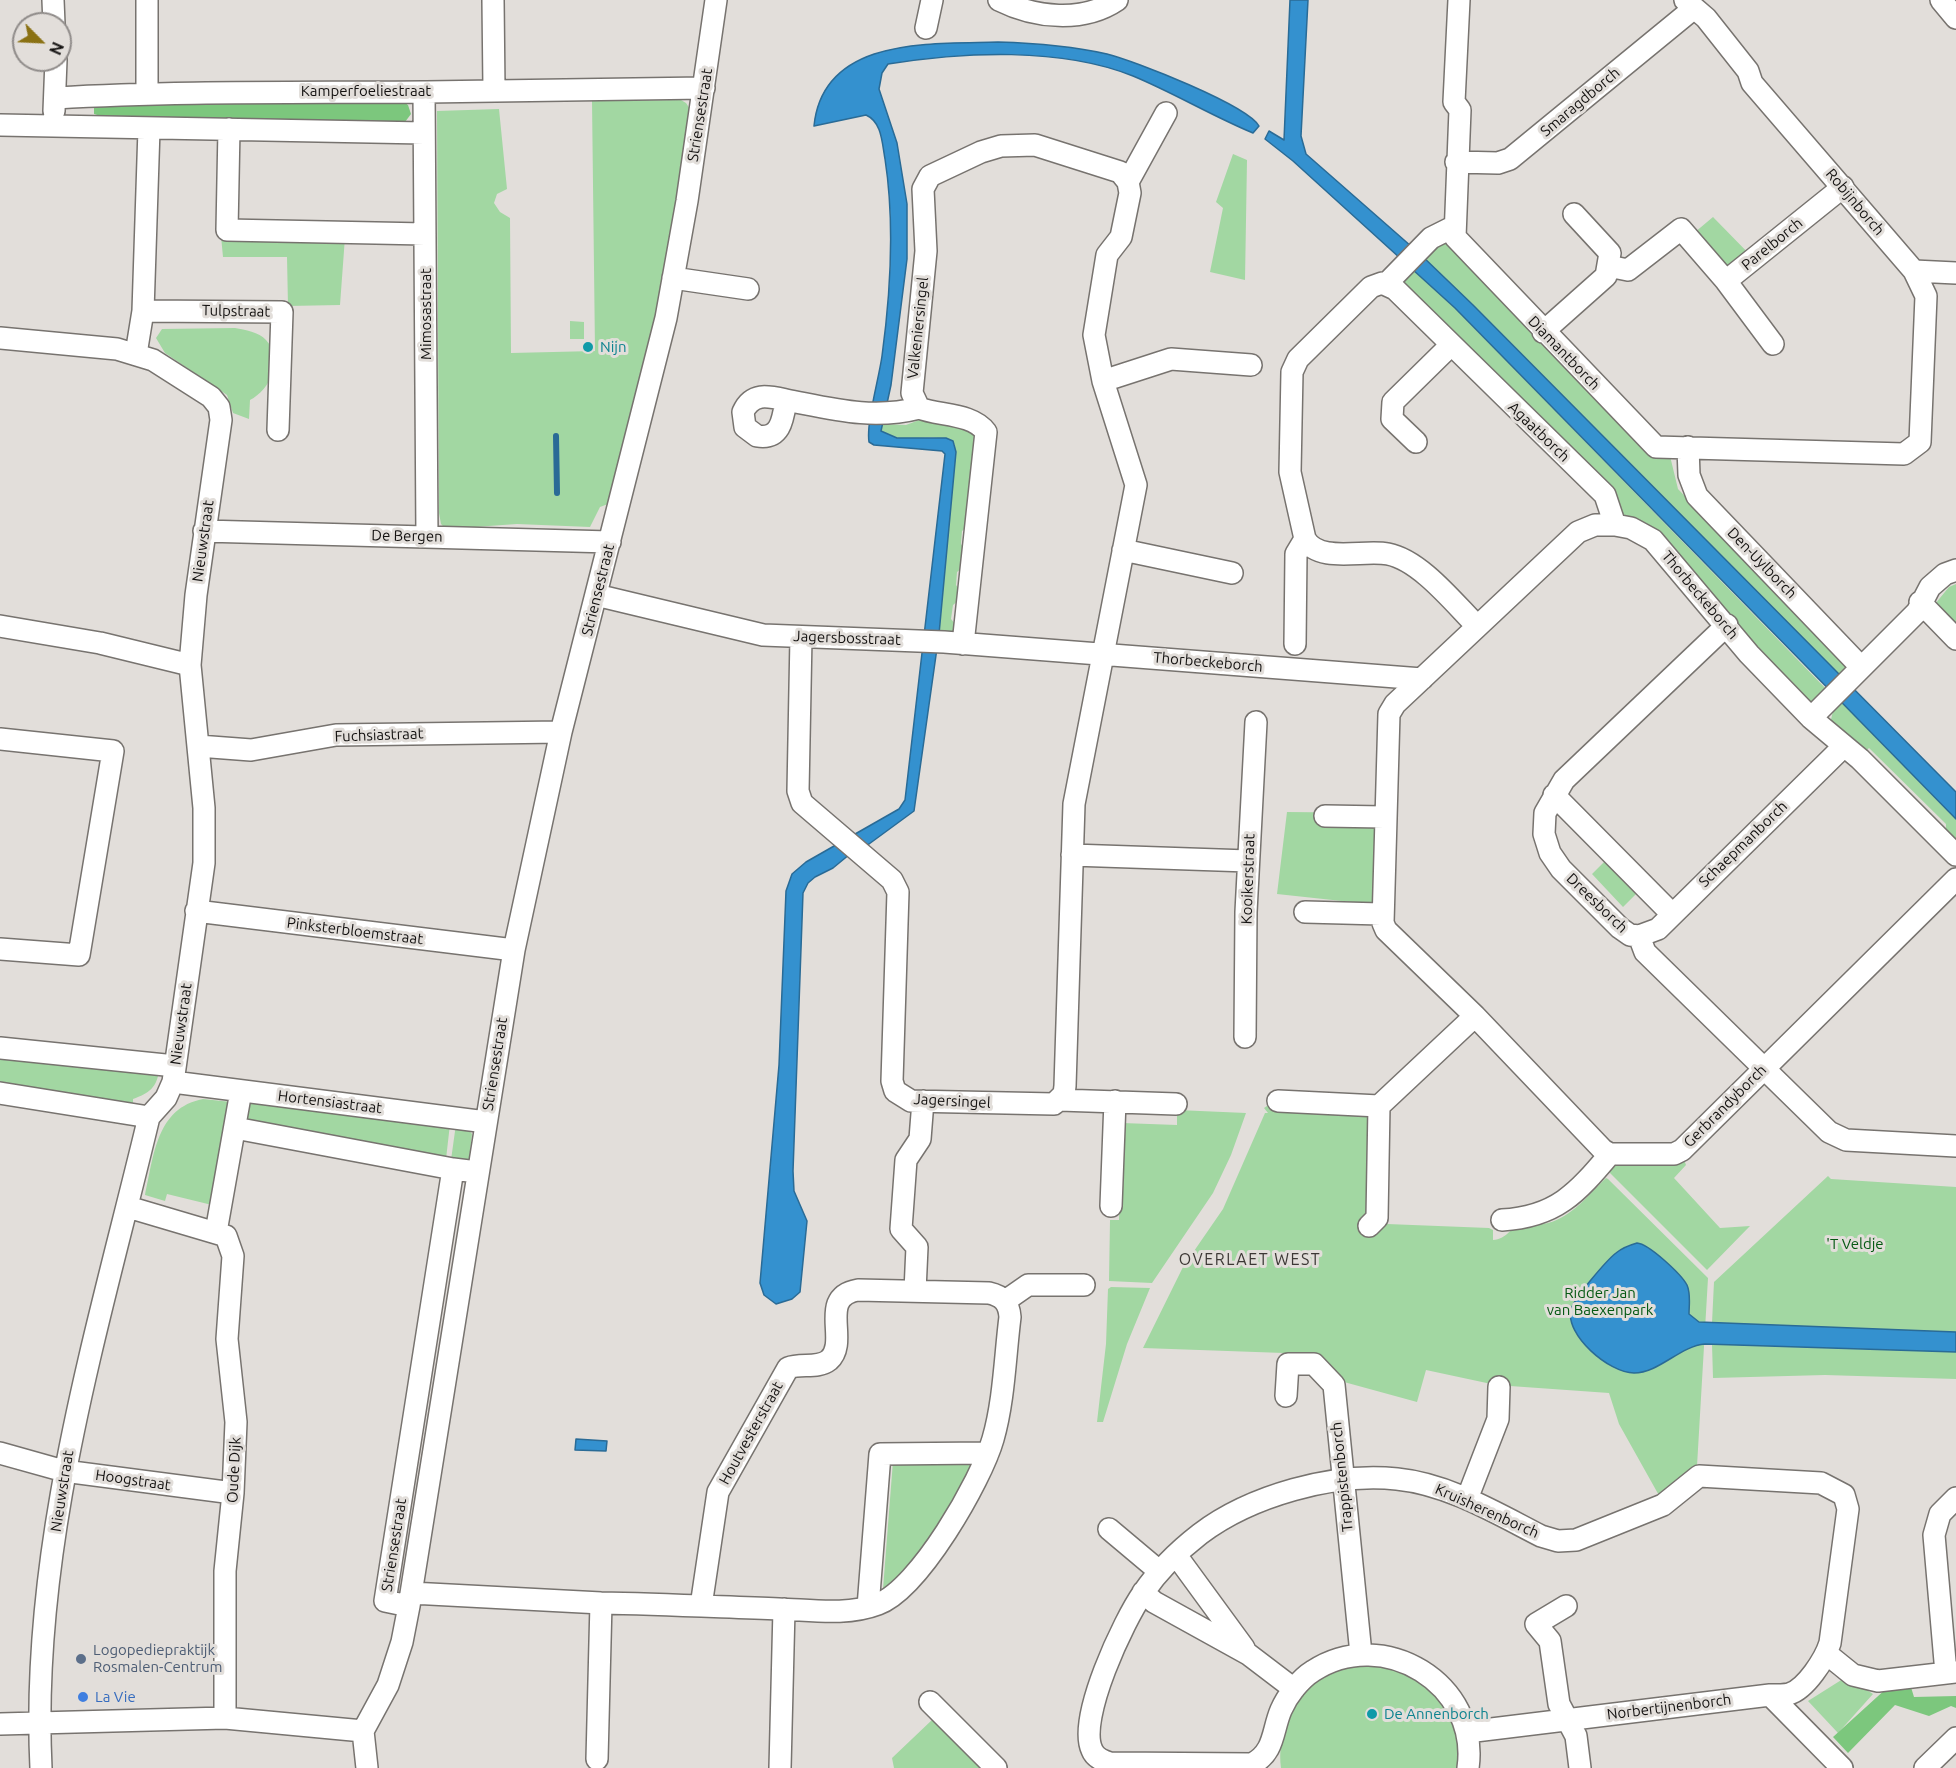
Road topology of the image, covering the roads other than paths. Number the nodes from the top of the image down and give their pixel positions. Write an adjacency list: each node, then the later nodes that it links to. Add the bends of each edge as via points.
1 (147, 0): 16 (street)
2 (493, 0): 14 (street)
3 (932, 0): 11 (street)
4 (999, 0): 5 (street, via 1033,12 1071,16 1093,12)
5 (1117, 0)
6 (1459, 0): 24 (street, via 1454,102 1460,110)
7 (1941, 0): 10 (street)
8 (710, 2): 13 (street, Striensestraat)
9 (1689, 4): 24 (street, Smaragdborch, via 1510,159 1498,163); 26 (street, Robijnborch, via 1706,18 1748,71 1752,83)
10 (1956, 18)
11 (926, 28)
12 (56, 72): 17 (street)
13 (704, 88): 14 (street, Kamperfoeliestraat); 34 (street, Striensestraat)
14 (494, 89): 15 (street, Kamperfoeliestraat)
15 (424, 92): 16 (street, Kamperfoeliestraat); 23 (street, Mimosastraat)
16 (147, 93): 17 (street, Kamperfoeliestraat)
17 (56, 98): 20 (street)
18 (1166, 113): 25 (street)
19 (0, 125): 20 (street)
20 (51, 126): 21 (street)
21 (149, 129): 22 (street); 37 (street)
22 (229, 129): 23 (street); 29 (street, via 227,230)
23 (424, 133): 29 (street, Mimosastraat)
24 (1456, 162): 28 (street)
25 (1128, 182): 44 (street, via 1130,193 1121,237 1107,255 1094,335); 46 (street, Valkeniersingel, via 1120,172 1108,167 1035,145 991,149 930,176 923,189 926,251 911,383)
26 (1843, 187): 31 (street, Robijnborch); 35 (street, Parelborch)
27 (1574, 214): 30 (street, via 1610,253)
28 (1453, 227): 33 (street, via 1431,238); 38 (street, Diamantborch, via 1460,244)
29 (425, 234): 53 (street, Mimosastraat)
30 (1608, 266): 35 (street, Parelborch, via 1628,270 1681,229); 38 (street, via 1606,276)
31 (1914, 271): 32 (street); 49 (street, Robijnborch, via 1926,296)
32 (1956, 273)
33 (1394, 277): 41 (street, Agaatborch); 55 (street, via 1371,287 1294,364 1290,472)
34 (673, 278): 36 (street); 54 (street, Striensestraat)
35 (1726, 280): 40 (street)
36 (748, 289)
37 (143, 310): 42 (street); 47 (street, Tulpstraat, via 282,312)
38 (1543, 332): 50 (street, Diamantborch, via 1656,447)
39 (0, 339): 42 (street)
40 (1773, 344)
41 (1450, 346): 48 (street, via 1393,402 1392,419); 51 (street, Agaatborch, via 1605,495)
42 (136, 354): 52 (street, Nieuwstraat, via 194,385 219,407)
43 (1251, 365): 44 (street, via 1171,359)
44 (1103, 381): 56 (street, via 1136,484)
45 (786, 400): 46 (street, via 861,414 894,415)
46 (919, 408): 66 (street, via 971,420 986,432)
47 (278, 430)
48 (1416, 442)
49 (1920, 442): 50 (street, Diamantborch, via 1904,454)
50 (1688, 447): 70 (street, Den-Uylborch, via 1689,475 1697,496)
51 (1615, 525): 61 (street, Thorbeckeborch, via 1631,528 1653,540); 63 (street, Thorbeckeborch, via 1595,525 1578,532)
52 (204, 531): 53 (street, De Bergen); 69 (street, Nieuwstraat)
53 (427, 537): 54 (street, De Bergen)
54 (610, 542): 59 (street, Striensestraat)
55 (1307, 542): 63 (street, via 1319,550 1387,554 1405,560); 67 (street, via 1296,554)
56 (1123, 550): 58 (street); 68 (street)
57 (1956, 570): 60 (street, via 1930,587)
58 (1232, 573)
59 (597, 595): 64 (street, Jagersbosstraat, via 764,635); 74 (street, Striensestraat)
60 (1920, 602): 65 (street); 70 (street, via 1917,612)
61 (1727, 625): 72 (street, Thorbeckeborch, via 1749,654); 78 (street, Dreesborch, via 1564,780)
62 (0, 626): 69 (street, via 100,643)
63 (1477, 626): 71 (street, Thorbeckeborch)
64 (801, 637): 66 (street, Jagersbosstraat); 100 (street, Jagersingel, via 798,791 802,803 892,880 898,892 892,1081 903,1098)
65 (1956, 639)
66 (954, 643): 68 (street, Jagersbosstraat)
67 (1295, 644)
68 (1102, 656): 71 (street, Thorbeckeborch); 81 (street, via 1074,804)
69 (190, 665): 76 (street, Nieuwstraat)
70 (1856, 673): 72 (street)
71 (1422, 679): 80 (street, Thorbeckeborch, via 1389,714)
72 (1818, 710): 77 (street, Thorbeckeborch)
73 (1256, 722): 83 (street, Kooikerstraat)
74 (561, 732): 76 (street, Fuchsiastraat, via 336,735 251,750); 91 (street, Striensestraat)
75 (0, 739): 90 (street, via 113,751 79,955)
76 (198, 746): 85 (street, Nieuwstraat, via 204,863)
77 (1844, 746): 82 (street, Thorbeckeborch); 88 (street, Schaepmanborch)
78 (1554, 795): 88 (street); 89 (street, Dreesborch, via 1545,813 1544,834 1550,854 1620,928)
79 (1325, 816): 80 (street)
80 (1384, 817): 87 (street, Thorbeckeborch)
81 (1072, 855): 83 (street); 99 (street, via 1065,1086)
82 (1956, 855)
83 (1248, 861): 93 (street, Kooikerstraat)
84 (1956, 879): 95 (street, Gerbrandyborch)
85 (196, 911): 91 (street, Pinksterbloemstraat); 96 (street, Nieuwstraat)
86 (1305, 912): 87 (street)
87 (1381, 914): 92 (street, via 1386,930)
88 (1672, 914): 89 (street, Schaepmanborch, via 1658,929)
89 (1639, 936): 95 (street, Dreesborch, via 1645,952)
90 (0, 949)
91 (514, 950): 106 (street, Striensestraat)
92 (1475, 1016): 104 (street); 109 (street)
93 (1245, 1036)
94 (0, 1048): 96 (street, Hortensiastraat)
95 (1764, 1067): 108 (street, Dreesborch, via 1837,1137); 109 (street, Gerbrandyborch, via 1674,1154)
96 (174, 1074): 97 (street, Hortensiastraat); 105 (street, Nieuwstraat, via 165,1098)
97 (241, 1091): 106 (street, Hortensiastraat); 107 (street)
98 (0, 1093): 105 (street)
99 (1060, 1100): 100 (street, Jagersingel, via 1047,1106); 101 (street, Jagersingel)
100 (923, 1101): 118 (street, via 920,1139 906,1160 901,1228 916,1247)
101 (1115, 1101): 103 (street, Jagersingel); 112 (street)
102 (1278, 1101): 104 (street)
103 (1176, 1104)
104 (1379, 1106): 115 (street, via 1377,1218)
105 (149, 1117): 113 (street, Nieuwstraat)
106 (486, 1122): 111 (street, Striensestraat)
107 (235, 1128): 110 (street); 116 (street)
108 (1956, 1146)
109 (1610, 1154): 114 (street, via 1558,1207 1527,1219)
110 (453, 1169): 111 (street); 133 (street, Striensestraat, via 385,1601)
111 (477, 1172): 133 (street, Striensestraat)
112 (1111, 1206)
113 (128, 1207): 116 (street); 124 (street, Nieuwstraat)
114 (1502, 1220)
115 (1369, 1227)
116 (216, 1232): 126 (street, Oude Dijk, via 226,1236 233,1256 227,1339 236,1422)
117 (1084, 1285): 119 (street, via 1028,1285)
118 (915, 1291): 119 (street, via 988,1293); 135 (street, Houtvesterstraat, via 848,1291 836,1308 836,1351 820,1365 788,1368 718,1492)
119 (1005, 1300): 123 (street, via 1010,1317 999,1406)
120 (1499, 1387): 128 (street, via 1498,1419)
121 (1286, 1396): 125 (street, Trappistenborch, via 1288,1364 1314,1364 1334,1385)
122 (0, 1453): 124 (street, Hoogstraat)
123 (988, 1453): 137 (street, via 960,1508 918,1572 893,1597); 137 (street, via 880,1454)
124 (64, 1471): 126 (street, Hoogstraat); 149 (street, Nieuwstraat, via 47,1598)
125 (1343, 1482): 128 (street, Kruisherenborch, via 1398,1479); 130 (street, Kruisherenborch, via 1288,1490 1258,1501 1200,1534); 140 (street, Trappistenborch)
126 (233, 1493): 146 (street, Oude Dijk, via 225,1571)
127 (1956, 1498): 142 (street, via 1940,1514 1934,1535)
128 (1467, 1499): 141 (street, Kruisherenborch, via 1558,1541 1576,1540 1663,1505 1699,1476 1821,1483 1833,1487 1844,1494 1848,1509)
129 (1109, 1528): 131 (street)
130 (1176, 1555): 131 (street, Kruisherenborch); 139 (street)
131 (1159, 1571): 132 (street, Kruisherenborch)
132 (1143, 1592): 139 (street, via 1154,1602); 154 (street, Kruisherenborch, via 1111,1650 1099,1687 1090,1742)
133 (410, 1600): 134 (street); 150 (street, Striensestraat, via 388,1685)
134 (601, 1603): 135 (street); 153 (street)
135 (701, 1606): 138 (street)
136 (1566, 1606): 147 (street, via 1536,1624 1550,1641 1559,1704)
137 (868, 1607): 138 (street, via 853,1611)
138 (784, 1609): 157 (street)
139 (1248, 1654): 143 (street)
140 (1361, 1654): 143 (street, via 1337,1659 1312,1671); 151 (street, via 1398,1659 1432,1676 1454,1702)
141 (1827, 1654): 142 (street, via 1853,1675 1878,1681); 144 (street, Norbertijnenborch, via 1801,1686 1791,1693)
142 (1951, 1672)
143 (1294, 1689): 154 (street, via 1281,1709 1271,1749 1252,1764)
144 (1770, 1695): 147 (street, Norbertijnenborch); 161 (street)
145 (930, 1702): 158 (street)
146 (225, 1718): 149 (street); 150 (street)
147 (1569, 1719): 151 (street, Norbertijnenborch); 160 (street, via 1576,1736)
148 (0, 1724): 149 (street)
149 (38, 1724): 155 (street, Nieuwstraat)
150 (363, 1731): 156 (street)
151 (1467, 1732): 159 (street)
152 (1956, 1738): 162 (street)
153 (597, 1759)
154 (1091, 1763)
155 (40, 1768)
156 (368, 1768)
157 (780, 1768)
158 (996, 1768)
159 (1468, 1768)
160 (1580, 1768)
161 (1842, 1768)
162 (1925, 1768)

